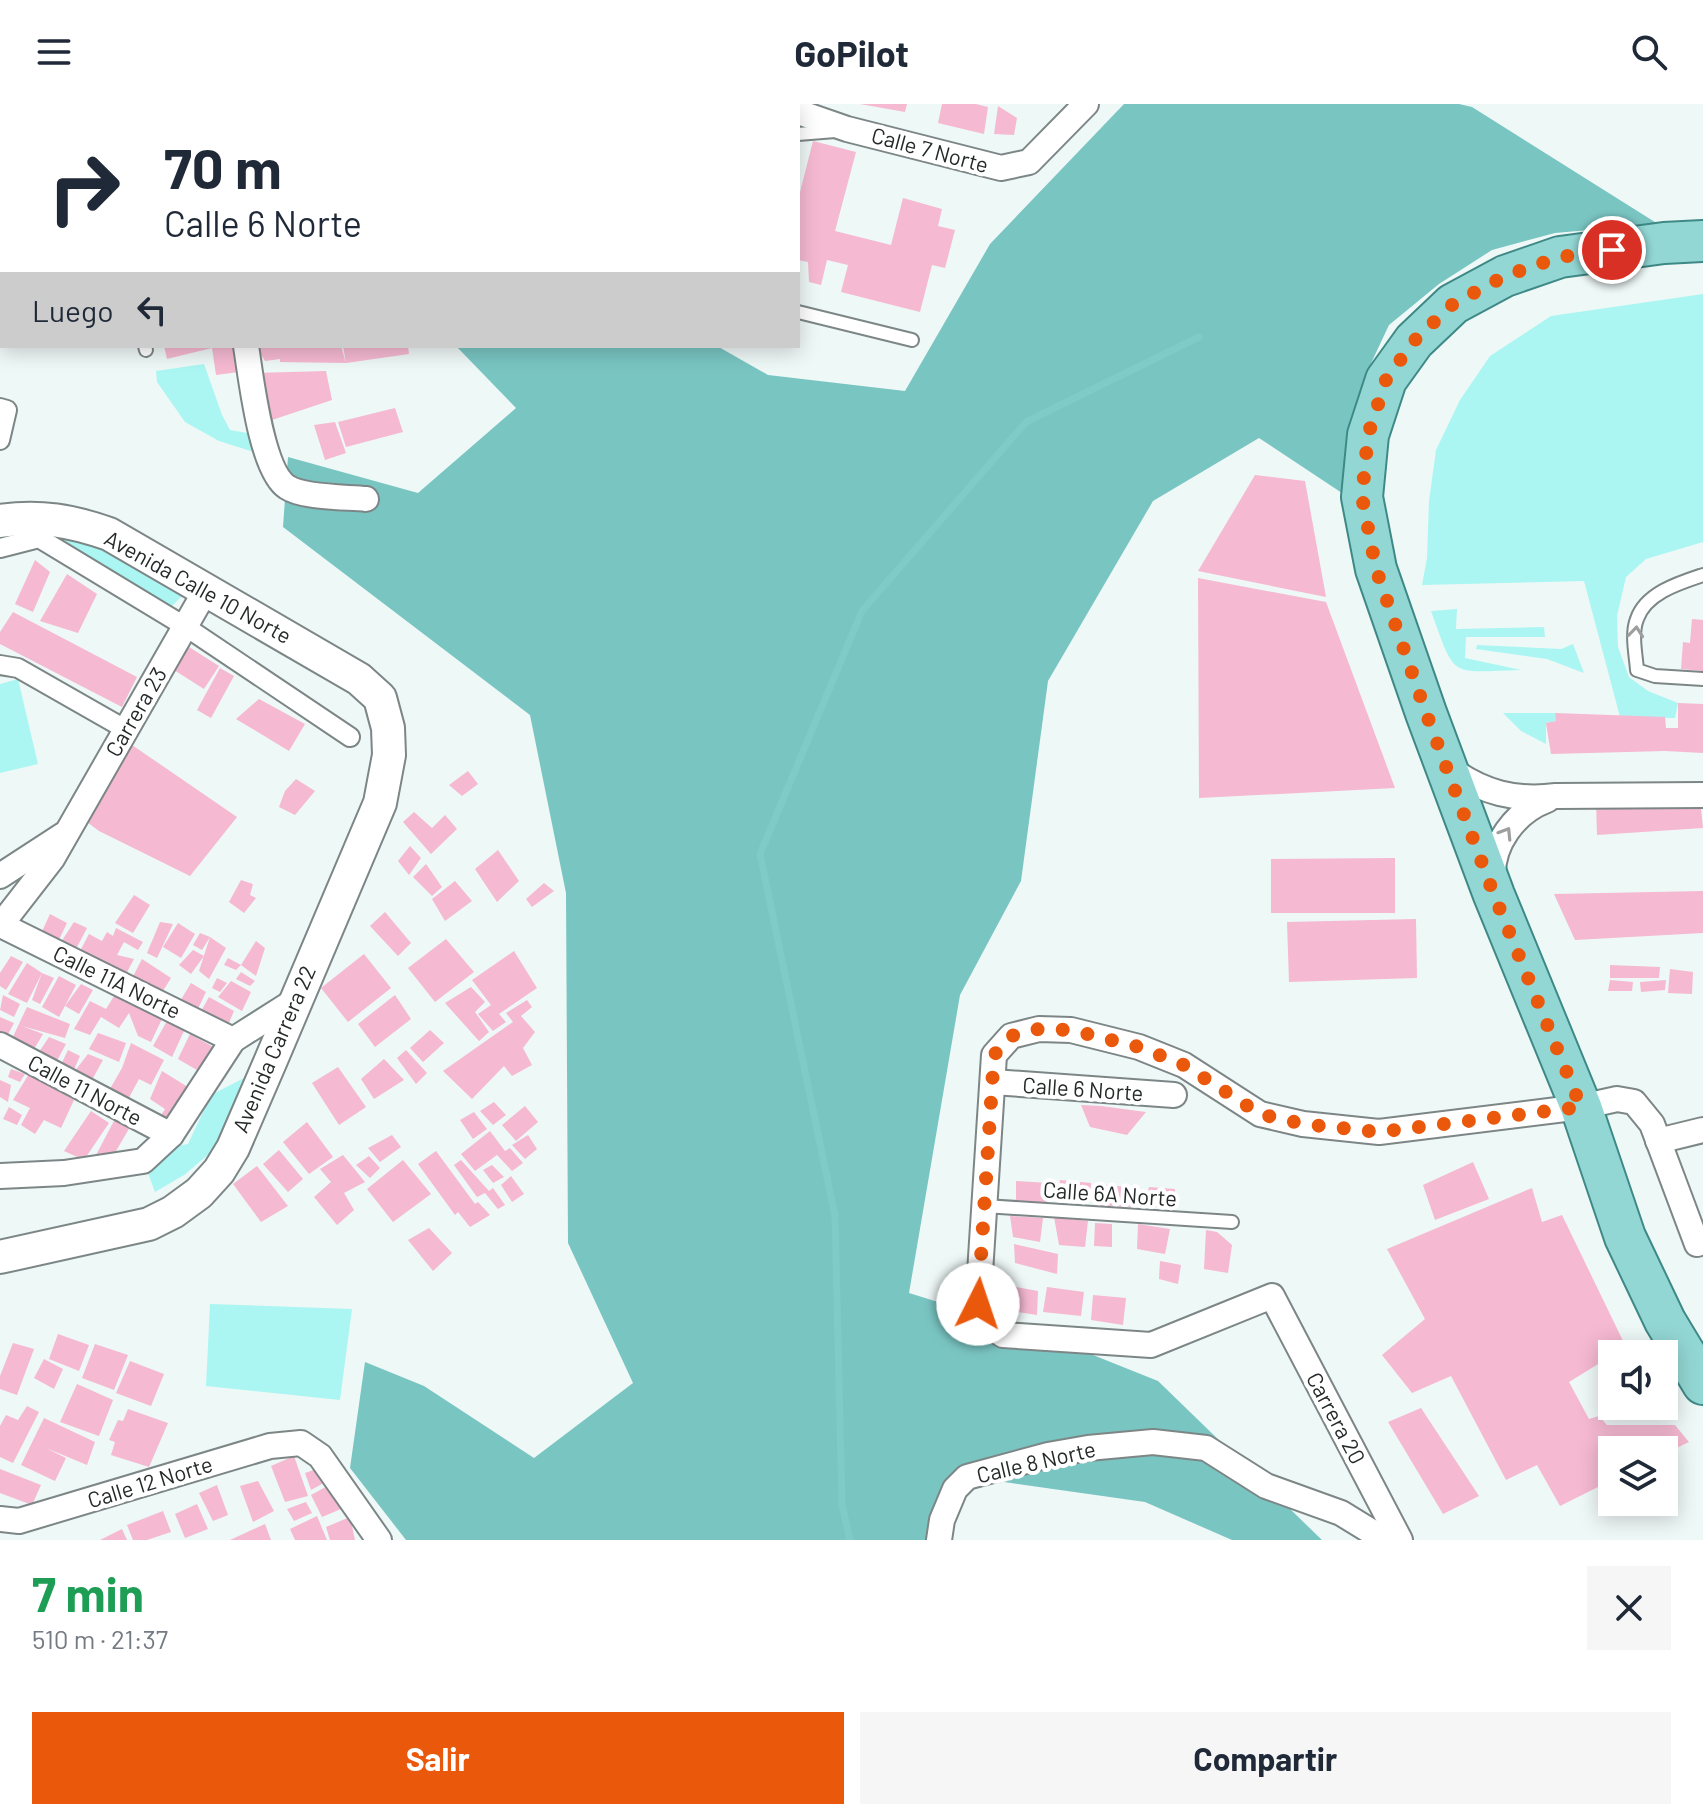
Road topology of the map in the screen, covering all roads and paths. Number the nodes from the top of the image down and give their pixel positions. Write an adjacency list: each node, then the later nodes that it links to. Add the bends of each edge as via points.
1 (1086, 104): 3 (street, Calle 7 Norte, via 1029,162 1012,167)
2 (800, 113): 3 (street)
3 (847, 129): 4 (lane)
4 (800, 134)
5 (1703, 241): 22 (main road, via 1560,257 1505,276 1453,304 1414,341 1386,380 1368,435 1362,497 1376,569)
6 (800, 312): 7 (lane)
7 (912, 340)
8 (246, 348): 11 (street, via 260,433 286,487)
9 (0, 408): 10 (street, via 7,410)
10 (0, 440)
11 (366, 499)
12 (0, 521): 15 (street, Avenida Calle 10 Norte, via 44,517 79,523 109,534)
13 (0, 548): 16 (street, via 39,538)
14 (1703, 575): 18 (lane, one-way to 14, via 1637,670 1635,644 1637,619 1653,597)
15 (206, 590): 16 (street, Carrera 23); 19 (street, Avenida Calle 10 Norte, via 359,679)
16 (186, 627): 20 (street, Carrera 23); 21 (street)
17 (0, 665): 20 (street, via 18,668)
18 (1703, 679)
19 (380, 698): 29 (street, Avenida Carrera 22, via 389,755 380,803)
20 (125, 729): 25 (street, Carrera 23)
21 (350, 737)
22 (1448, 766): 24 (street, via 1466,781 1510,797); 27 (main road)
23 (1703, 795): 24 (street)
24 (1556, 796): 27 (street, one-way to 24, via 1499,844 1532,805)
25 (65, 834): 26 (street); 28 (street, Carrera 23)
26 (0, 876)
27 (1494, 895): 34 (main road)
28 (0, 926): 30 (street, Calle 11A Norte)
29 (296, 1000): 30 (street); 42 (street, Avenida Carrera 22, via 233,1148 199,1193 149,1224)
30 (233, 1040): 36 (street)
31 (0, 1045): 36 (street, Calle 11 Norte)
32 (993, 1082): 33 (street, Calle 6 Norte); 34 (street, Calle 6 Norte, via 994,1055 1011,1036 1039,1029 1071,1030 1184,1065 1260,1114 1303,1124 1379,1132); 39 (street)
33 (1174, 1095)
34 (1581, 1107): 37 (street, Calle 6 Norte, via 1617,1099 1634,1102); 43 (main road, via 1625,1237 1665,1321)
35 (1703, 1130): 37 (street)
36 (171, 1135): 38 (street, via 143,1161)
37 (1658, 1141): 41 (street)
38 (0, 1176)
39 (985, 1206): 40 (lane, Calle 6A Norte); 48 (street, Carrera 20, via 978,1304 984,1322 1003,1335 1151,1345 1272,1296)
40 (1232, 1222)
41 (1700, 1243)
42 (0, 1257)
43 (1703, 1384)
44 (0, 1519): 45 (street, Calle 12 Norte, via 19,1521 270,1446 301,1443 320,1456)
45 (379, 1540)
46 (939, 1540): 47 (street, Calle 8 Norte, via 955,1489 967,1477 1048,1455 1153,1442 1206,1448 1266,1486 1341,1513)
47 (1385, 1540)
48 (1400, 1540)

